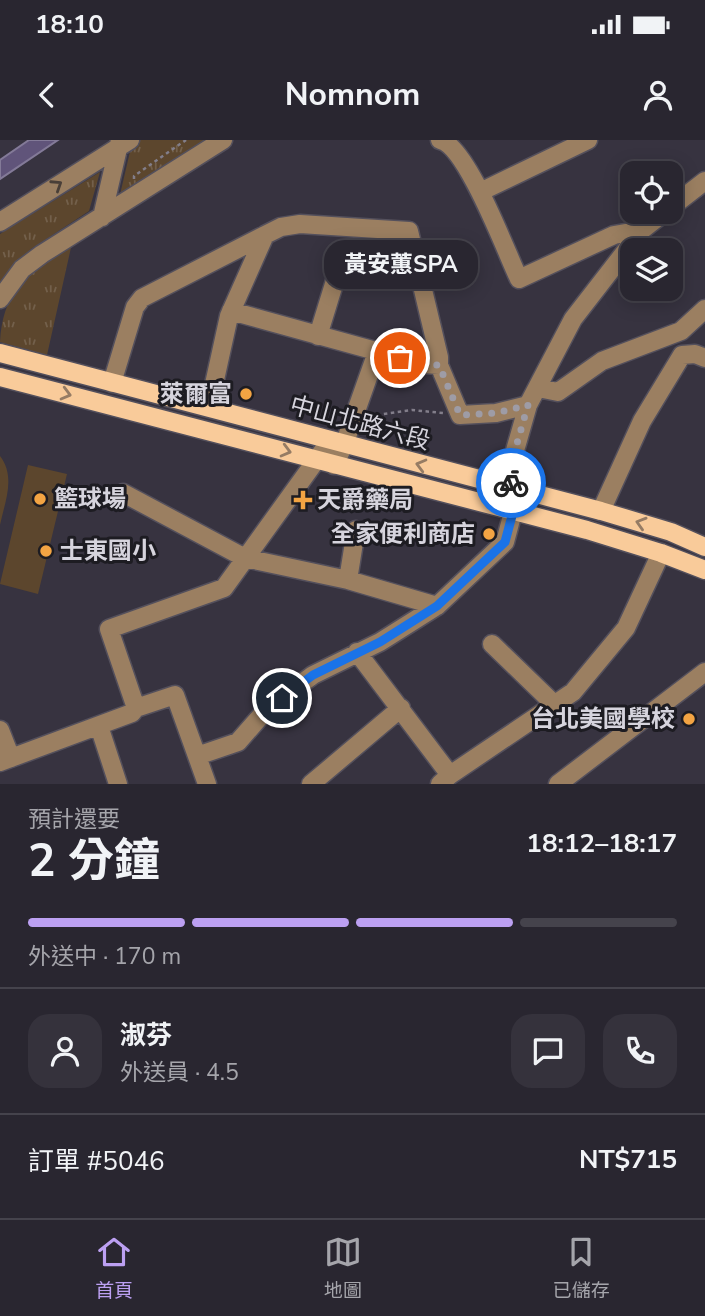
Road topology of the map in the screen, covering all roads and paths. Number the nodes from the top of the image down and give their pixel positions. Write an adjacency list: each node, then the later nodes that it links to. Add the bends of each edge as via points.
1 (223, 140): 8 (street)
2 (440, 140): 6 (street, via 466,164)
3 (589, 140): 6 (street)
4 (123, 142): 8 (street); 9 (street, one-way to 4)
5 (705, 181): 7 (street)
6 (480, 192): 11 (street, via 519,279 614,235)
7 (683, 198)
8 (102, 217): 14 (street, via 22,269)
9 (0, 222)
10 (650, 224): 11 (street)
11 (642, 230): 24 (street, via 573,319)
12 (265, 235): 16 (street); 21 (street, via 300,224 409,231); 23 (street, via 142,298 135,307)
13 (338, 271): 17 (street)
14 (0, 299)
15 (705, 309): 24 (street, via 681,331 602,361 558,392)
16 (231, 311): 17 (street); 26 (street)
17 (318, 336): 18 (street)
18 (377, 352): 21 (street); 28 (street)
19 (0, 353): 23 (main road, 中山北路六段)
20 (705, 358): 34 (street, via 682,355 642,421)
21 (439, 365): 27 (street)
22 (0, 377): 30 (main road, 中山北路六段, one-way to 30)
23 (112, 383): 26 (main road, 中山北路六段)
24 (538, 388): 25 (street)
25 (528, 405): 27 (street); 32 (street, via 512,461)
26 (209, 407): 29 (main road, 中山北路六段)
27 (460, 415): 28 (path, via 412,410)
28 (353, 418): 29 (street)
29 (337, 443): 30 (street); 31 (street); 32 (main road, 中山北路六段, one-way to 29)
30 (316, 459): 31 (main road, 中山北路六段); 39 (street)
31 (334, 465): 35 (main road, 中山北路六段)
32 (511, 489): 34 (main road, 中山北路六段); 35 (street)
33 (123, 493): 39 (street)
34 (601, 511): 37 (main road, 中山北路六段, one-way to 34)
35 (513, 512): 38 (main road, 中山北路六段); 42 (street, via 505,542)
36 (356, 530): 41 (street)
37 (705, 547)
38 (660, 553): 40 (main road, 中山北路六段); 46 (street, via 626,628 573,692)
39 (245, 558): 41 (street); 47 (street, via 224,588 109,629)
40 (705, 570)
41 (348, 580): 42 (street)
42 (437, 606): 44 (street)
43 (492, 644): 46 (street)
44 (357, 652): 48 (street); 51 (street, via 313,675 266,710 238,742)
45 (705, 672): 57 (street)
46 (554, 704): 53 (street)
47 (136, 708): 49 (street); 51 (street, via 175,695)
48 (401, 708): 53 (street); 56 (street)
49 (99, 726): 52 (street); 54 (street)
50 (0, 730): 52 (street)
51 (197, 756): 55 (street)
52 (6, 760)
53 (445, 780)
54 (118, 784)
55 (207, 784)
56 (311, 784)
57 (558, 784)

